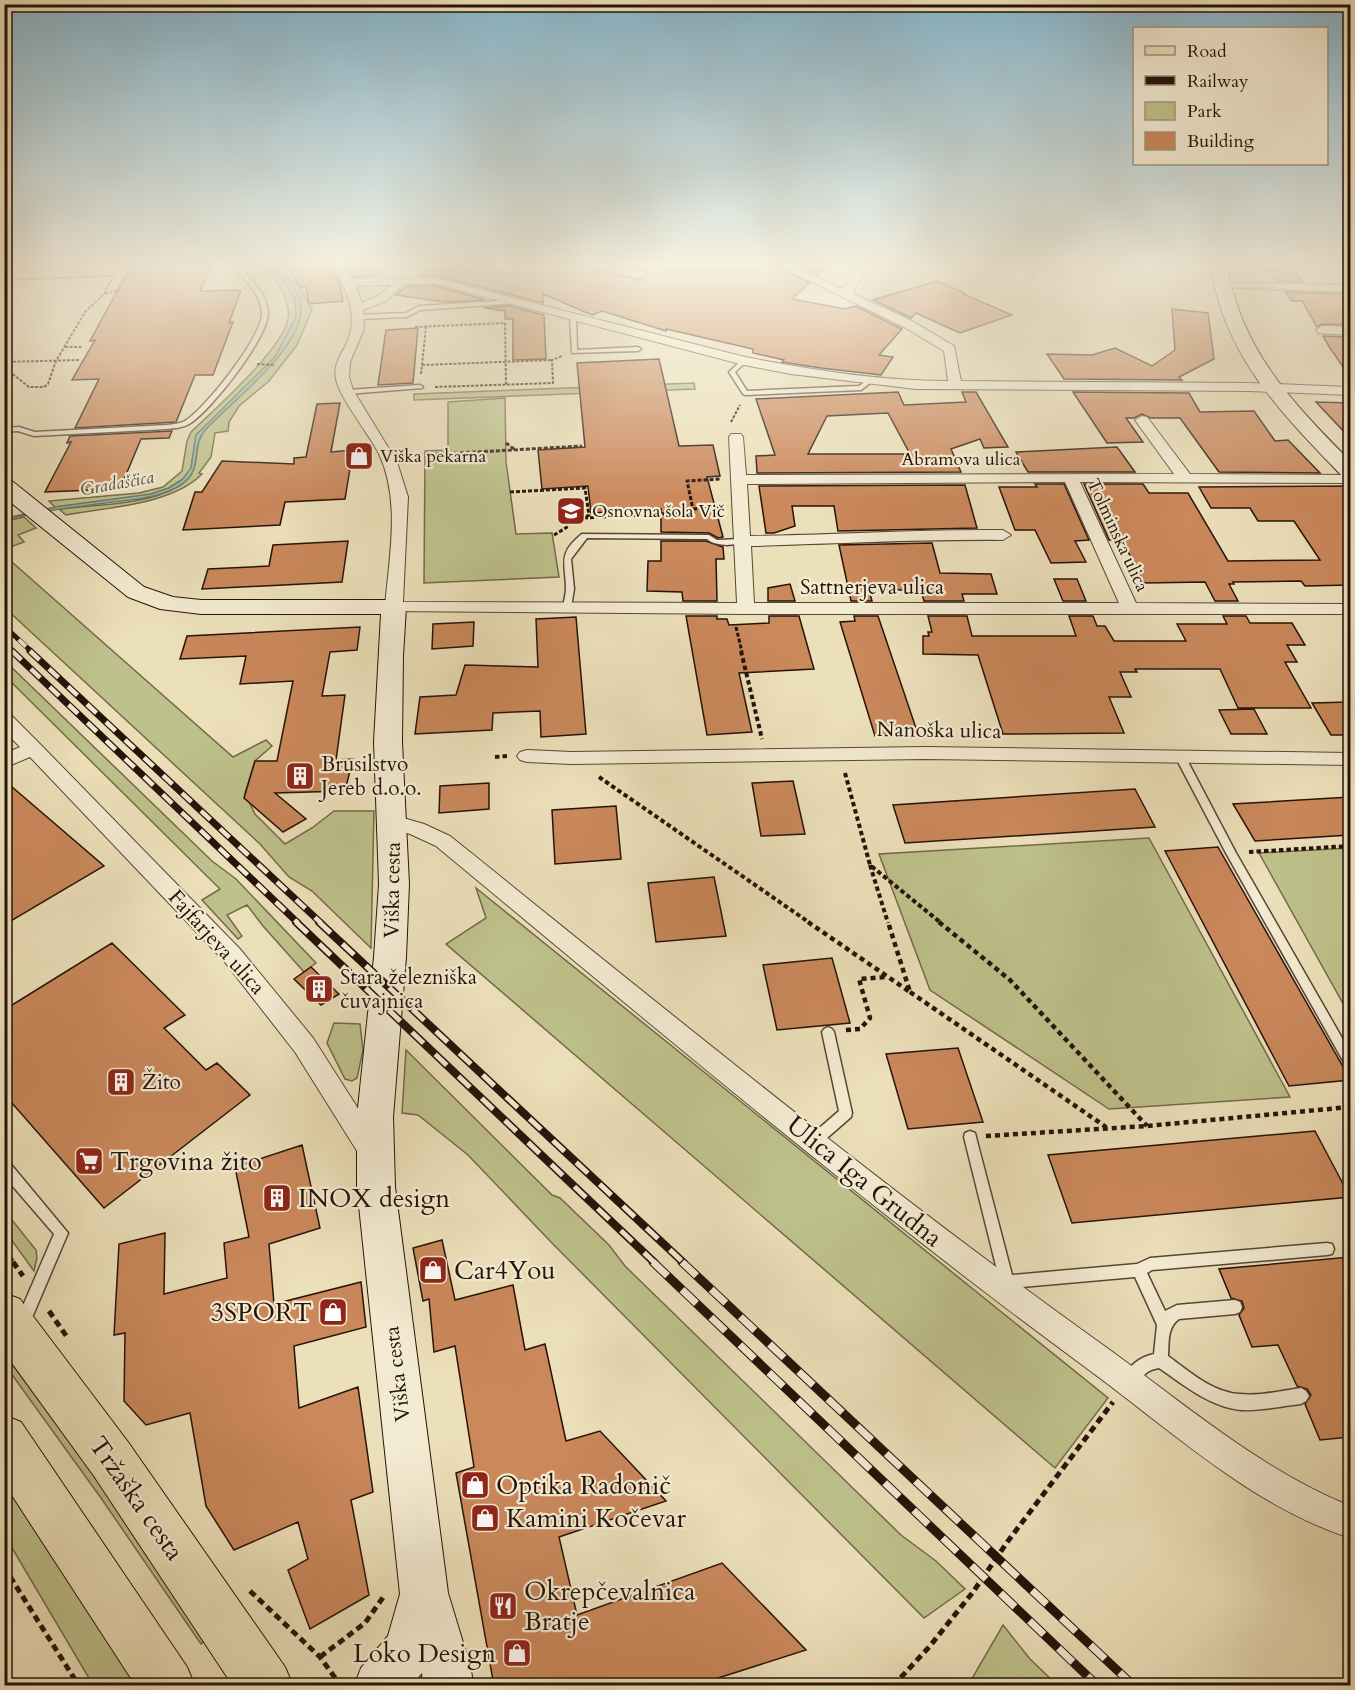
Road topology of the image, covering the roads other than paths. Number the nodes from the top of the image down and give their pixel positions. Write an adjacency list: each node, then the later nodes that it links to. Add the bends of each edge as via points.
1 (253, 343): 16 (lane, via 190,420 173,426 34,434)
2 (353, 343): 13 (street, Viška cesta, via 341,372)
3 (574, 343): 7 (lane, via 574,352)
4 (674, 343): 8 (street)
5 (940, 343): 10 (street, via 950,349)
6 (1246, 343): 12 (street)
7 (638, 350)
8 (744, 361): 9 (street); 9 (lane, via 732,372 745,393 861,388)
9 (872, 381): 10 (street)
10 (955, 384): 12 (street)
11 (420, 387): 13 (lane)
12 (1275, 388): 14 (street); 18 (street, via 1308,430)
13 (348, 392): 26 (street, Viška cesta, via 390,458 397,479 400,497)
14 (1350, 392)
15 (1142, 420): 21 (street)
16 (4, 430)
17 (736, 436): 19 (street)
18 (1350, 473)
19 (739, 478): 20 (street, Abramova ulica); 25 (street)
20 (1070, 478): 21 (street, Abramova ulica); 29 (street, Tolminska ulica)
21 (1185, 478): 22 (street, Abramova ulica)
22 (1350, 479)
23 (4, 486): 26 (street, via 136,592 169,604)
24 (1003, 535): 25 (street)
25 (741, 541): 27 (lane, via 715,542 709,537 580,538 567,559); 28 (street)
26 (394, 608): 27 (street, Sattnerjeva ulica); 37 (street, Viška cesta, via 388,742)
27 (567, 608): 28 (street, Sattnerjeva ulica)
28 (739, 608): 29 (street, Sattnerjeva ulica)
29 (1130, 609): 30 (street, Sattnerjeva ulica)
30 (1350, 609)
31 (4, 718): 32 (street, Fajfarjeva ulica)
32 (33, 748): 36 (street); 42 (street, Fajfarjeva ulica, via 201,920 275,1006)
33 (526, 756): 34 (street, Nanoška ulica)
34 (1181, 758): 35 (street, Nanoška ulica); 39 (lane)
35 (1350, 759)
36 (4, 762)
37 (393, 822): 41 (street, Ulica Iga Grudna, via 443,841); 42 (street, Viška cesta, via 392,926 377,1085)
38 (828, 1032): 41 (lane, via 846,1113)
39 (1350, 1062)
40 (970, 1137): 46 (lane)
41 (814, 1141): 46 (street, Ulica Iga Grudna, via 908,1217)
42 (375, 1157): 55 (street, Viška cesta, via 396,1372)
43 (4, 1166): 48 (lane, via 61,1233)
44 (1327, 1249): 45 (lane, via 1150,1264)
45 (1139, 1270): 46 (lane); 49 (lane)
46 (1005, 1285): 51 (street, Ulica Iga Grudna)
47 (1235, 1307): 49 (lane, via 1177,1312)
48 (17, 1310): 58 (main road, Tržaška cesta, via 118,1469)
49 (1163, 1323): 50 (lane)
50 (1161, 1360): 51 (lane, via 1145,1362); 52 (lane, via 1222,1398 1240,1402)
51 (1129, 1381): 54 (street, Ulica Iga Grudna, via 1279,1488)
52 (1301, 1396)
53 (4, 1439): 57 (main road)
54 (1350, 1522)
55 (405, 1591): 56 (street, Viška cesta, via 409,1649); 59 (street, Viška cesta, via 446,1670)
56 (357, 1681)
57 (168, 1686)
58 (266, 1686)
59 (448, 1686)

